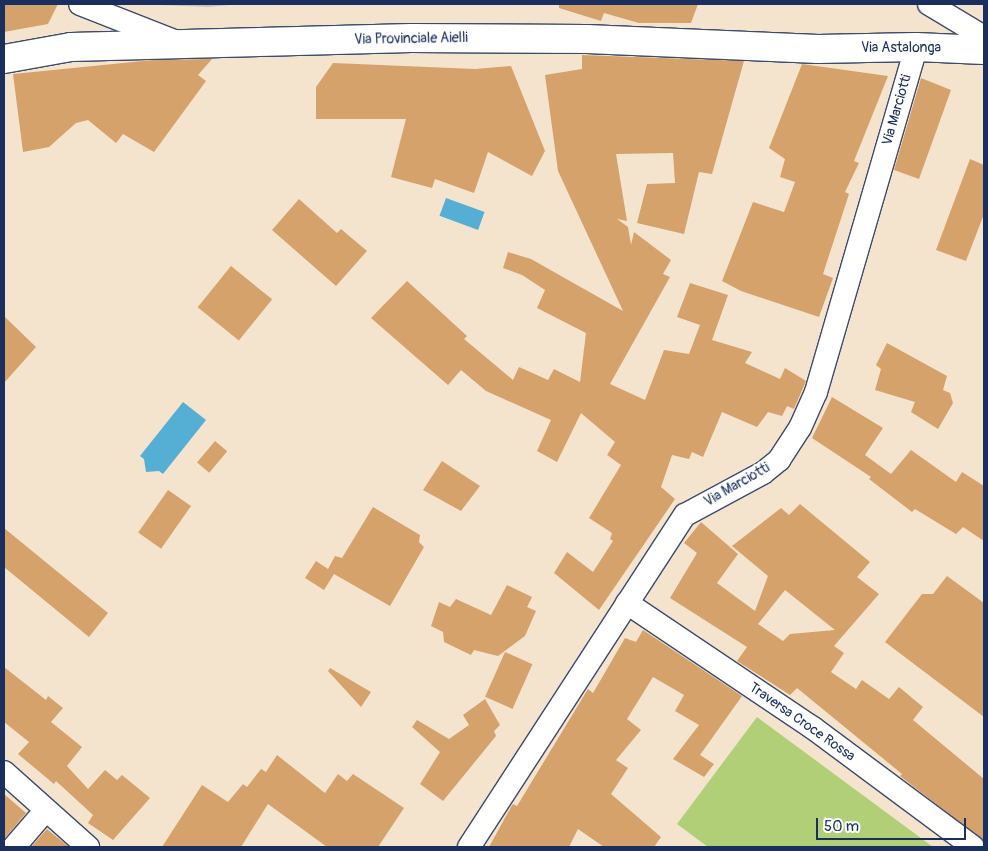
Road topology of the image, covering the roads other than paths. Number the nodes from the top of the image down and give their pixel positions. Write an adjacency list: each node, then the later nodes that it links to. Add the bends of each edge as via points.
1 (80, 4): 4 (street)
2 (929, 4): 3 (street)
3 (984, 37)
4 (183, 44): 6 (street, Via Provinciale Aielli, via 411,38 577,39); 8 (street, Via Provinciale Aielli, via 71,47)
5 (916, 47): 6 (street, Via Astalonga); 7 (street, Via Astalonga); 9 (street, Via Marciotti, via 816,392 800,428 779,460 763,473 685,515)
6 (818, 49)
7 (984, 50)
8 (4, 59)
9 (627, 603): 14 (street, Via Marciotti); 15 (street, Traversa Croce Rossa, via 813,728)
10 (4, 772): 11 (street)
11 (45, 811): 12 (street); 13 (street)
12 (14, 847)
13 (88, 847)
14 (469, 847)
15 (972, 847)

